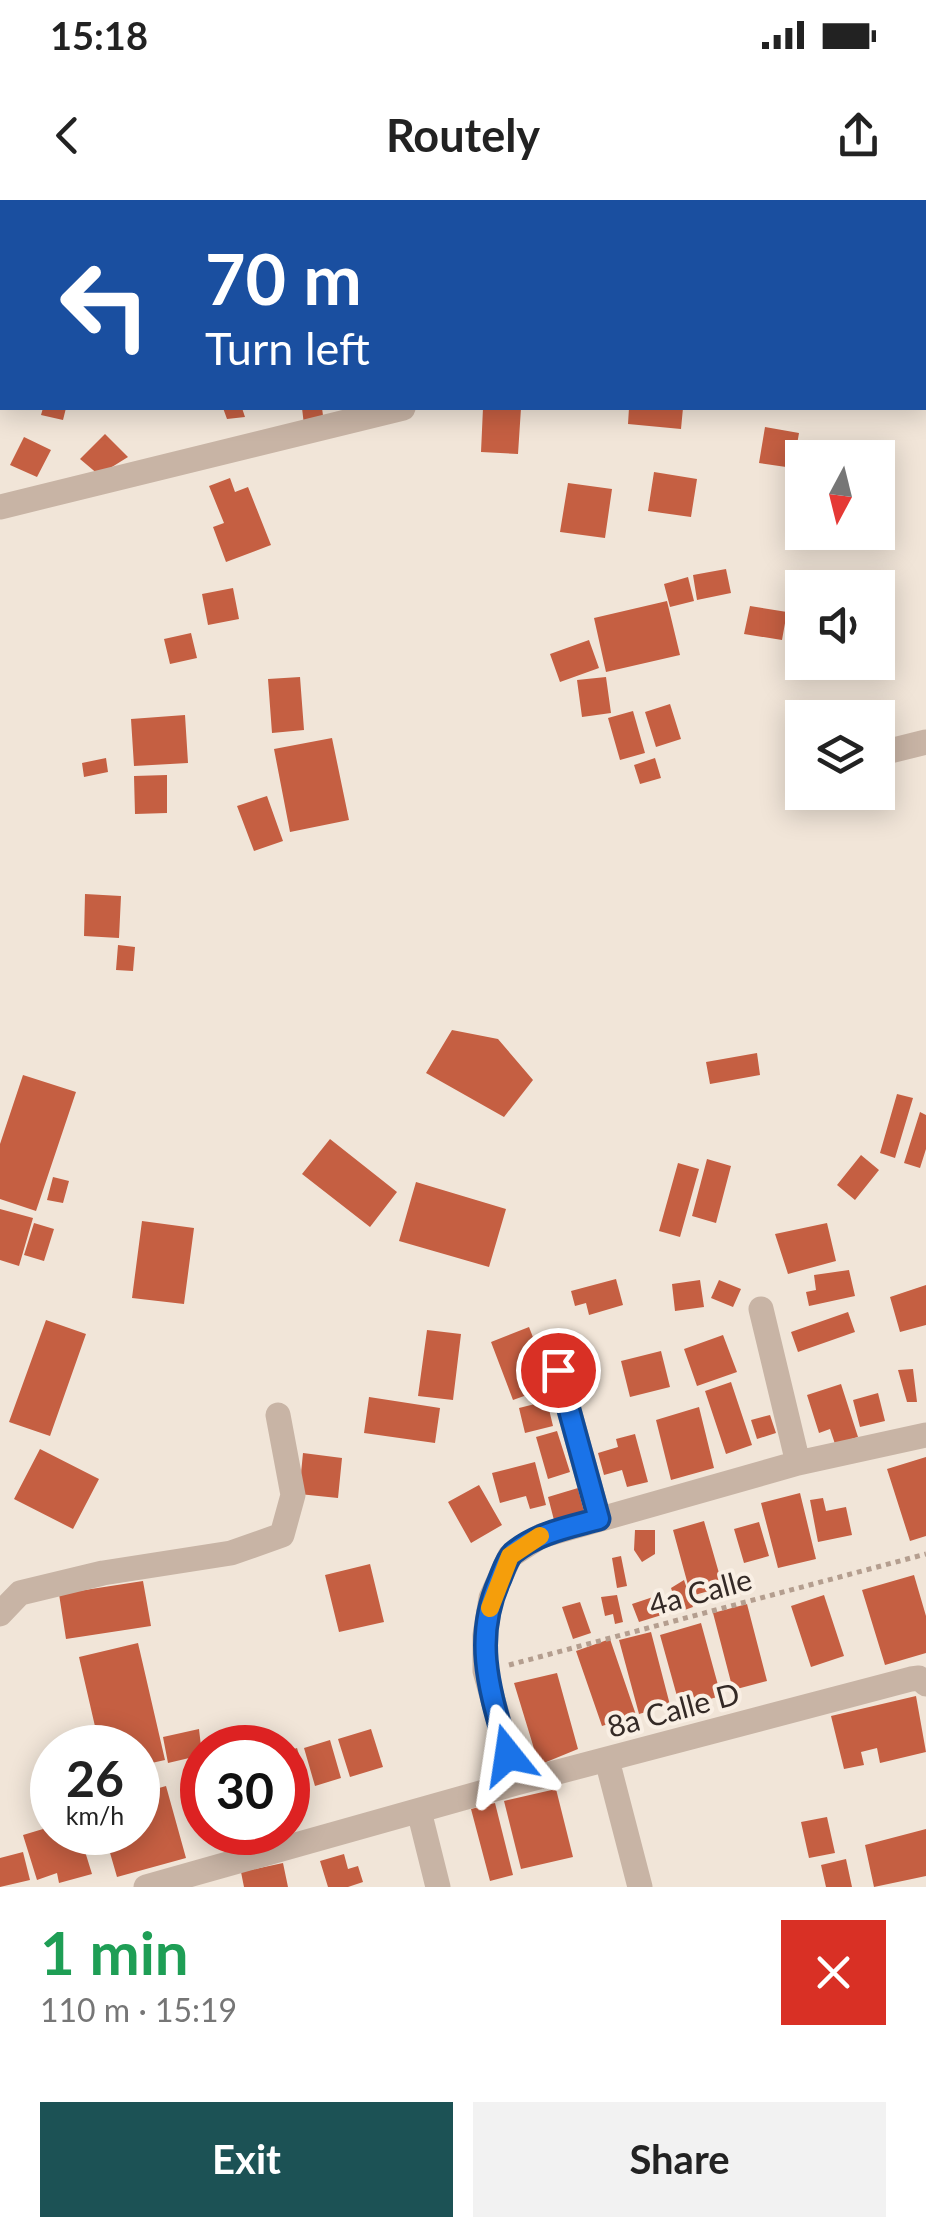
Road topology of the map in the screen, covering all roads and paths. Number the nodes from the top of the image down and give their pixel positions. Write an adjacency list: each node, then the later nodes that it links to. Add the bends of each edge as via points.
1 (395, 410): 2 (street)
2 (0, 507)
3 (926, 742): 4 (street)
4 (895, 750)
5 (761, 1309): 9 (street)
6 (558, 1370): 10 (street)
7 (278, 1415): 12 (street, via 293,1495 282,1535 231,1552 20,1593)
8 (926, 1435): 9 (street)
9 (798, 1463): 10 (street)
10 (599, 1519): 13 (street, via 541,1536 510,1556 492,1598)
11 (926, 1554): 13 (path, 4a Calle)
12 (0, 1614)
13 (485, 1671): 16 (street)
14 (924, 1679): 15 (street, 8a Calle D)
15 (607, 1760): 16 (street, 8a Calle D); 21 (street)
16 (516, 1783): 17 (street, 8a Calle D)
17 (419, 1810): 18 (street, 8a Calle D); 20 (street)
18 (223, 1877): 19 (street, 8a Calle D)
19 (146, 1887)
20 (438, 1887)
21 (640, 1887)

